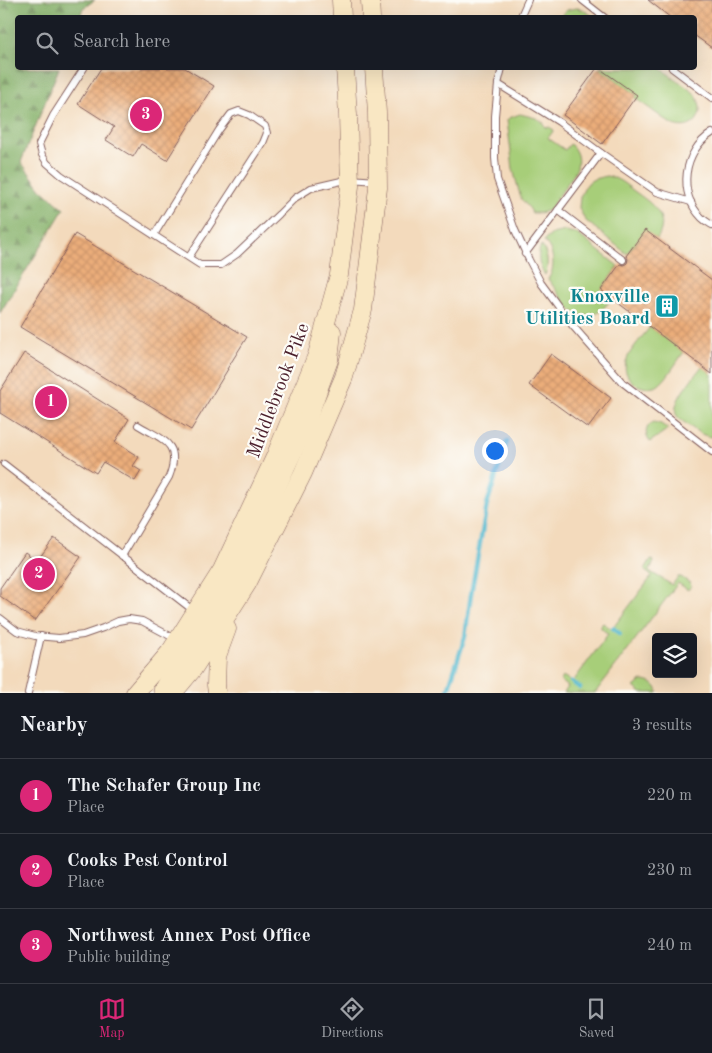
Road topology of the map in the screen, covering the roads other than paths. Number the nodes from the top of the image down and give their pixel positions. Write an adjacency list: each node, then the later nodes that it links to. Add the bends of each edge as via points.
1 (341, 0): 5 (main road)
2 (370, 0): 6 (main road)
3 (528, 0): 7 (lane)
4 (582, 0): 8 (lane)
5 (342, 15)
6 (371, 15)
7 (521, 15)
8 (601, 15)
9 (83, 70): 23 (lane, via 39,144 42,155 61,176)
10 (345, 70): 18 (main road, Middlebrook Pike)
11 (374, 70): 19 (main road)
12 (502, 70): 14 (lane)
13 (675, 70): 15 (lane)
14 (498, 84): 17 (lane, via 559,122); 24 (lane, via 495,116 497,179)
15 (712, 98)
16 (712, 133): 20 (lane, via 694,151 687,167 686,185)
17 (600, 153): 20 (lane, via 657,192); 21 (lane)
18 (350, 179): 19 (lane); 25 (lane, via 311,188 295,198 237,254 221,265 200,265); 27 (main road, Middlebrook Pike)
19 (378, 181): 32 (main road, via 363,310 344,377 303,473)
20 (691, 202): 22 (lane)
21 (558, 210): 24 (lane); 26 (lane)
22 (712, 226)
23 (154, 235): 25 (lane); 25 (lane, via 231,114 239,111 249,115 265,126 264,143)
24 (526, 254): 29 (lane, via 550,297 622,382)
25 (189, 257)
26 (623, 260)
27 (339, 275): 33 (main road, Middlebrook Pike, via 317,355 275,457 222,570); 39 (main road, via 329,360 305,426 237,572 178,662)
28 (138, 425): 31 (lane, via 166,442 172,450 173,466)
29 (712, 452)
30 (4, 464): 31 (lane)
31 (122, 556): 33 (lane)
32 (240, 594): 40 (main road, via 193,669); 41 (main road, via 217,656)
33 (195, 612): 36 (main road, Middlebrook Pike)
34 (0, 618): 35 (lane, via 17,631)
35 (41, 636): 36 (lane, via 83,635 129,619 142,621 170,636); 38 (lane)
36 (179, 637): 37 (main road, Middlebrook Pike)
37 (137, 692)
38 (28, 693)
39 (163, 693)
40 (173, 693)
41 (217, 693)

